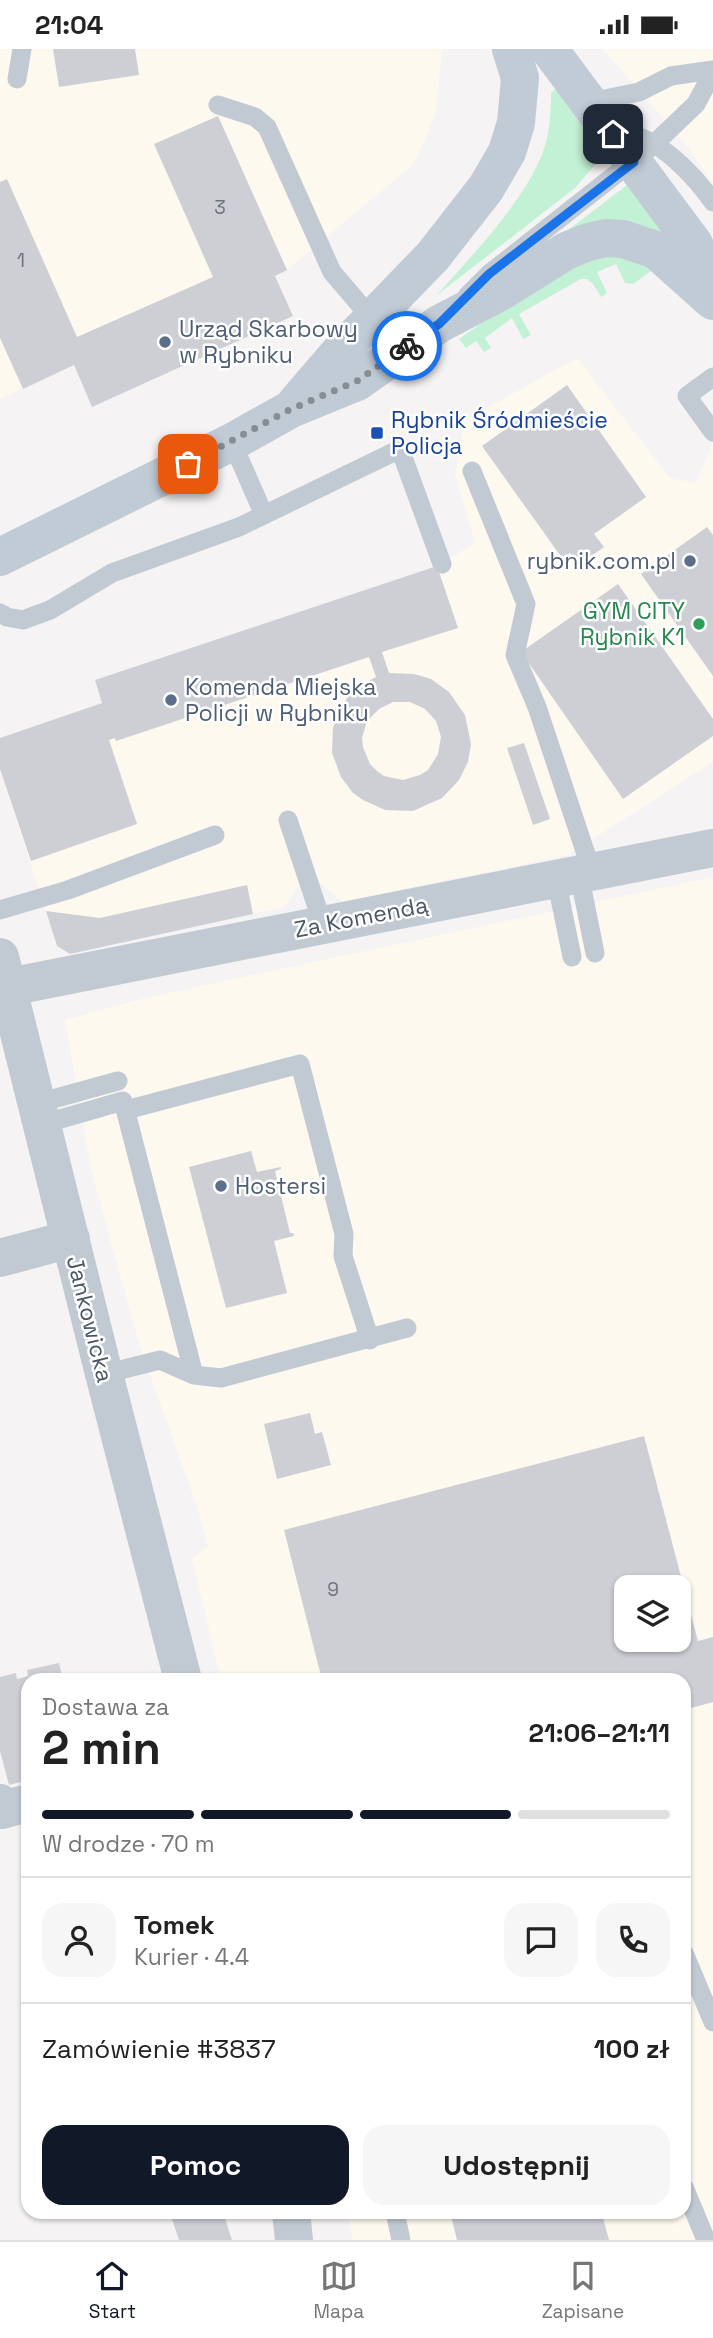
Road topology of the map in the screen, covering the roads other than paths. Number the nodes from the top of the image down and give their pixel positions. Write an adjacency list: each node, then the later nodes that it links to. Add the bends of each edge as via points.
1 (22, 49): 5 (lane)
2 (511, 49): 12 (street, via 520,78 516,123 507,152 464,218)
3 (549, 49): 6 (street)
4 (713, 71): 6 (lane, via 671,76 639,92); 8 (lane, via 696,104)
5 (16, 79)
6 (588, 99): 8 (street)
7 (218, 105): 12 (lane, via 256,117 267,127 332,272)
8 (633, 147): 9 (lane, via 673,158 696,178); 10 (street, via 694,244); 13 (lane)
9 (713, 202)
10 (713, 290)
11 (713, 301): 13 (street, via 656,250 606,238 566,251)
12 (373, 320): 15 (street)
13 (439, 324): 15 (street, via 357,381)
14 (713, 377): 16 (lane, via 687,396)
15 (291, 409): 17 (street)
16 (713, 432)
17 (232, 442): 19 (lane); 20 (street)
18 (472, 471): 26 (lane, via 526,604 514,655 537,707)
19 (264, 515): 21 (lane, via 400,449); 22 (lane, via 112,573 31,618 15,619)
20 (0, 557)
21 (442, 564)
22 (0, 613)
23 (288, 820): 28 (lane)
24 (215, 835): 27 (lane, via 68,890)
25 (713, 848): 26 (street, Za Komendą)
26 (575, 875): 28 (street, Za Komendą); 29 (lane); 30 (lane)
27 (0, 910)
28 (323, 925): 31 (street, Za Komendą)
29 (595, 953)
30 (572, 957)
31 (5, 972): 34 (street, Jankowicka)
32 (118, 1081): 34 (lane)
33 (125, 1105): 34 (lane); 38 (lane, via 300,1064 344,1234 343,1256); 40 (lane)
34 (41, 1113): 35 (street, Jankowicka)
35 (71, 1239): 36 (street); 39 (street, Jankowicka)
36 (0, 1258)
37 (407, 1328): 38 (lane)
38 (370, 1340): 40 (lane, via 221,1378)
39 (104, 1374): 40 (lane, via 160,1360); 41 (street, Jankowicka)
40 (194, 1375)
41 (181, 1673)
42 (0, 1803): 43 (street, via 2,1810)
43 (21, 1805)
44 (691, 1970): 45 (lane)
45 (713, 2022)
46 (691, 2204): 51 (lane)
47 (291, 2219): 49 (street)
48 (396, 2219): 50 (lane)
49 (294, 2240)
50 (401, 2240)
51 (706, 2240)

